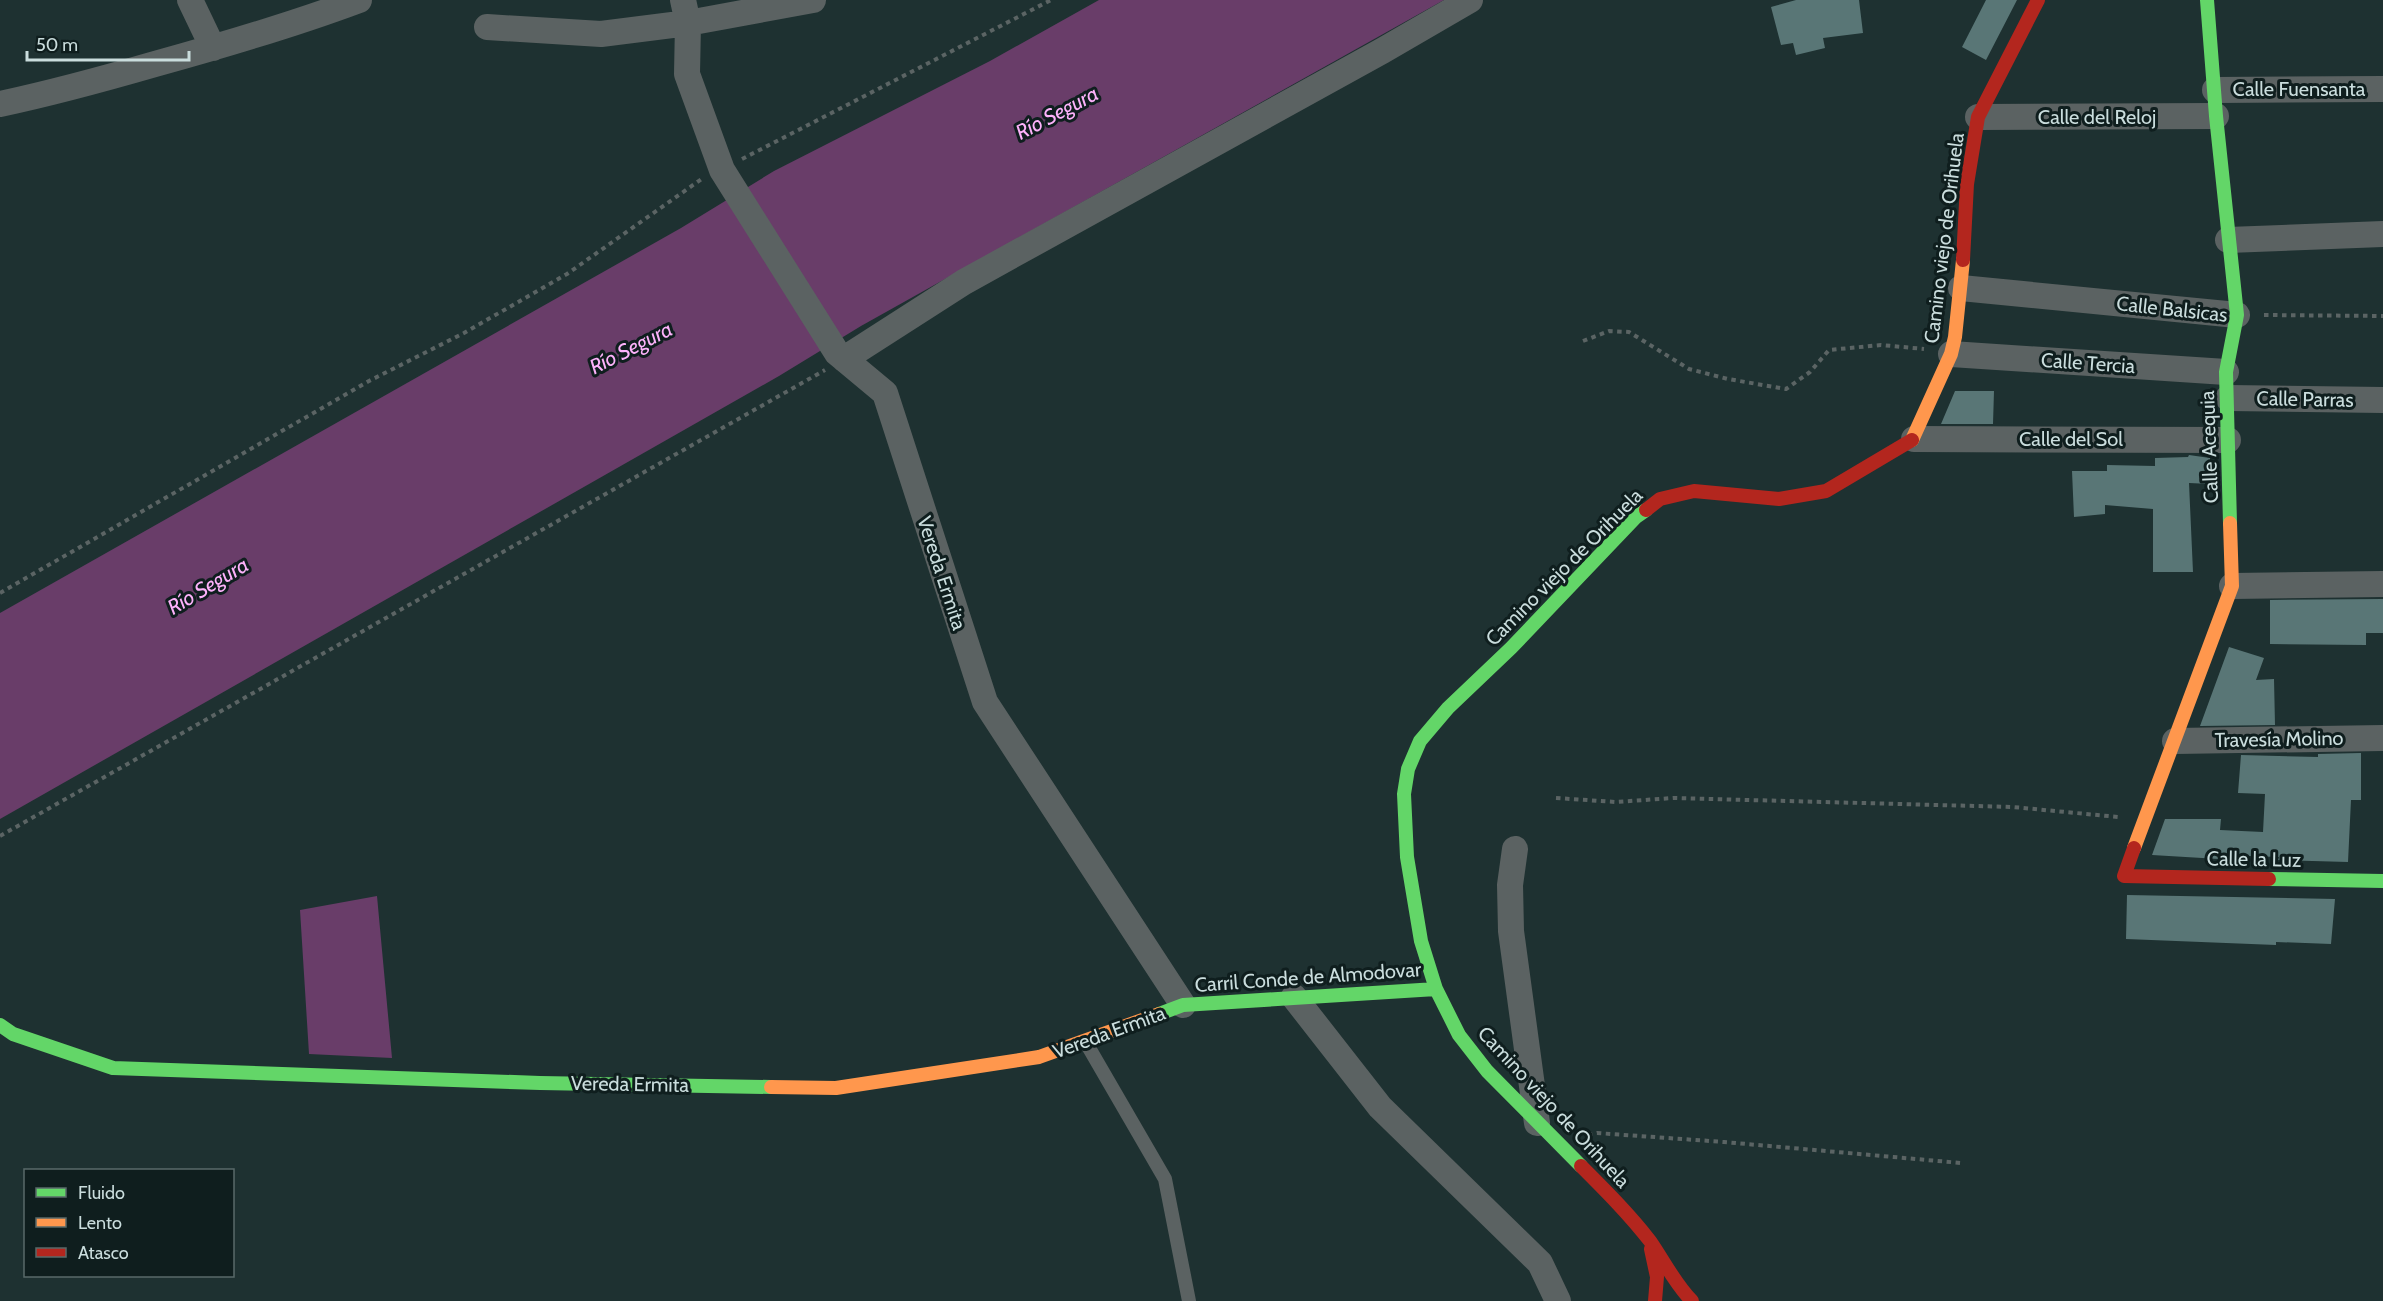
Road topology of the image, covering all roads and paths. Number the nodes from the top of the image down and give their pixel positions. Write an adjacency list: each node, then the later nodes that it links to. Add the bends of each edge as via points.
1 (190, 0): 10 (street)
2 (359, 0): 10 (street)
3 (813, 0): 8 (street)
4 (1051, 0): 16 (path)
5 (1470, 0): 24 (street, via 964,282)
6 (2038, 0): 15 (street, Camino viejo de Orihuela)
7 (2207, 0): 12 (street, Calle Acequia)
8 (686, 12): 9 (street, via 601,34); 16 (street, Vereda Ermita, via 687,74)
9 (487, 27)
10 (213, 48): 13 (street)
11 (2383, 88): 12 (street, Calle Fuensanta)
12 (2215, 90): 14 (street, Calle Acequia)
13 (0, 104)
14 (2216, 116): 15 (street, Calle del Reloj); 18 (street, Calle Acequia)
15 (1978, 117): 19 (street, Camino viejo de Orihuela, via 1968,184)
16 (722, 170): 24 (street, Vereda Ermita); 32 (path, via 706,176 567,274 369,381)
17 (2383, 234): 18 (street)
18 (2228, 240): 20 (street, Calle Acequia)
19 (1961, 288): 20 (street, Calle Balsicas); 23 (street, Camino viejo de Orihuela)
20 (2237, 315): 21 (path, Calle Balsicas); 25 (street, Calle Acequia)
21 (2383, 316)
22 (1583, 341): 23 (path, via 1609,331 1629,332 1689,369 1786,389 1810,372 1829,350 1881,345)
23 (1951, 352): 25 (street, Calle Tercia); 28 (street, Camino viejo de Orihuela)
24 (841, 356): 37 (path); 43 (street, Vereda Ermita, via 885,393 985,702)
25 (2226, 372): 26 (street, Calle Acequia)
26 (2228, 398): 27 (street, Calle Parras); 29 (street, Calle Acequia)
27 (2383, 399)
28 (1914, 439): 29 (street, Calle del Sol); 41 (street, Camino viejo de Orihuela, via 1826,491 1779,499 1694,491 1660,499 1636,517 1448,708 1420,741 1408,769 1404,794 1407,857 1421,941)
29 (2228, 440): 31 (street, Calle Acequia)
30 (2383, 584): 31 (street)
31 (2232, 586): 34 (street, Calle Acequia)
32 (0, 592)
33 (2383, 738): 34 (street, Travesía Molino)
34 (2175, 741): 36 (street, Calle Acequia)
35 (1556, 798): 36 (path, via 2013,807)
36 (2145, 821): 39 (street, Calle Acequia)
37 (0, 836)
38 (1515, 849): 46 (street, via 1510,885 1511,931)
39 (2124, 876): 40 (street, Calle la Luz)
40 (2383, 881)
41 (1436, 989): 42 (street, Carril Conde de Almodovar); 46 (street, Camino viejo de Orihuela, via 1459,1035)
42 (1294, 997): 43 (street, Carril Conde de Almodovar); 51 (street, via 1380,1107 1540,1263)
43 (1183, 1005): 45 (street, Vereda Ermita)
44 (0, 1025): 45 (street, Vereda Ermita, via 13,1034 113,1068 824,1088 1039,1057)
45 (1085, 1041): 50 (lane, via 1165,1179)
46 (1537, 1123): 47 (street, Camino viejo de Orihuela)
47 (1564, 1149): 48 (path, via 1578,1138 1597,1133); 49 (street, Camino viejo de Orihuela, via 1634,1219)
48 (1961, 1163)
49 (1650, 1244): 52 (street, Camino viejo de Orihuela, via 1657,1277); 53 (street, Camino viejo de Orihuela)
50 (1189, 1301)
51 (1558, 1301)
52 (1654, 1301)
53 (1692, 1301)

